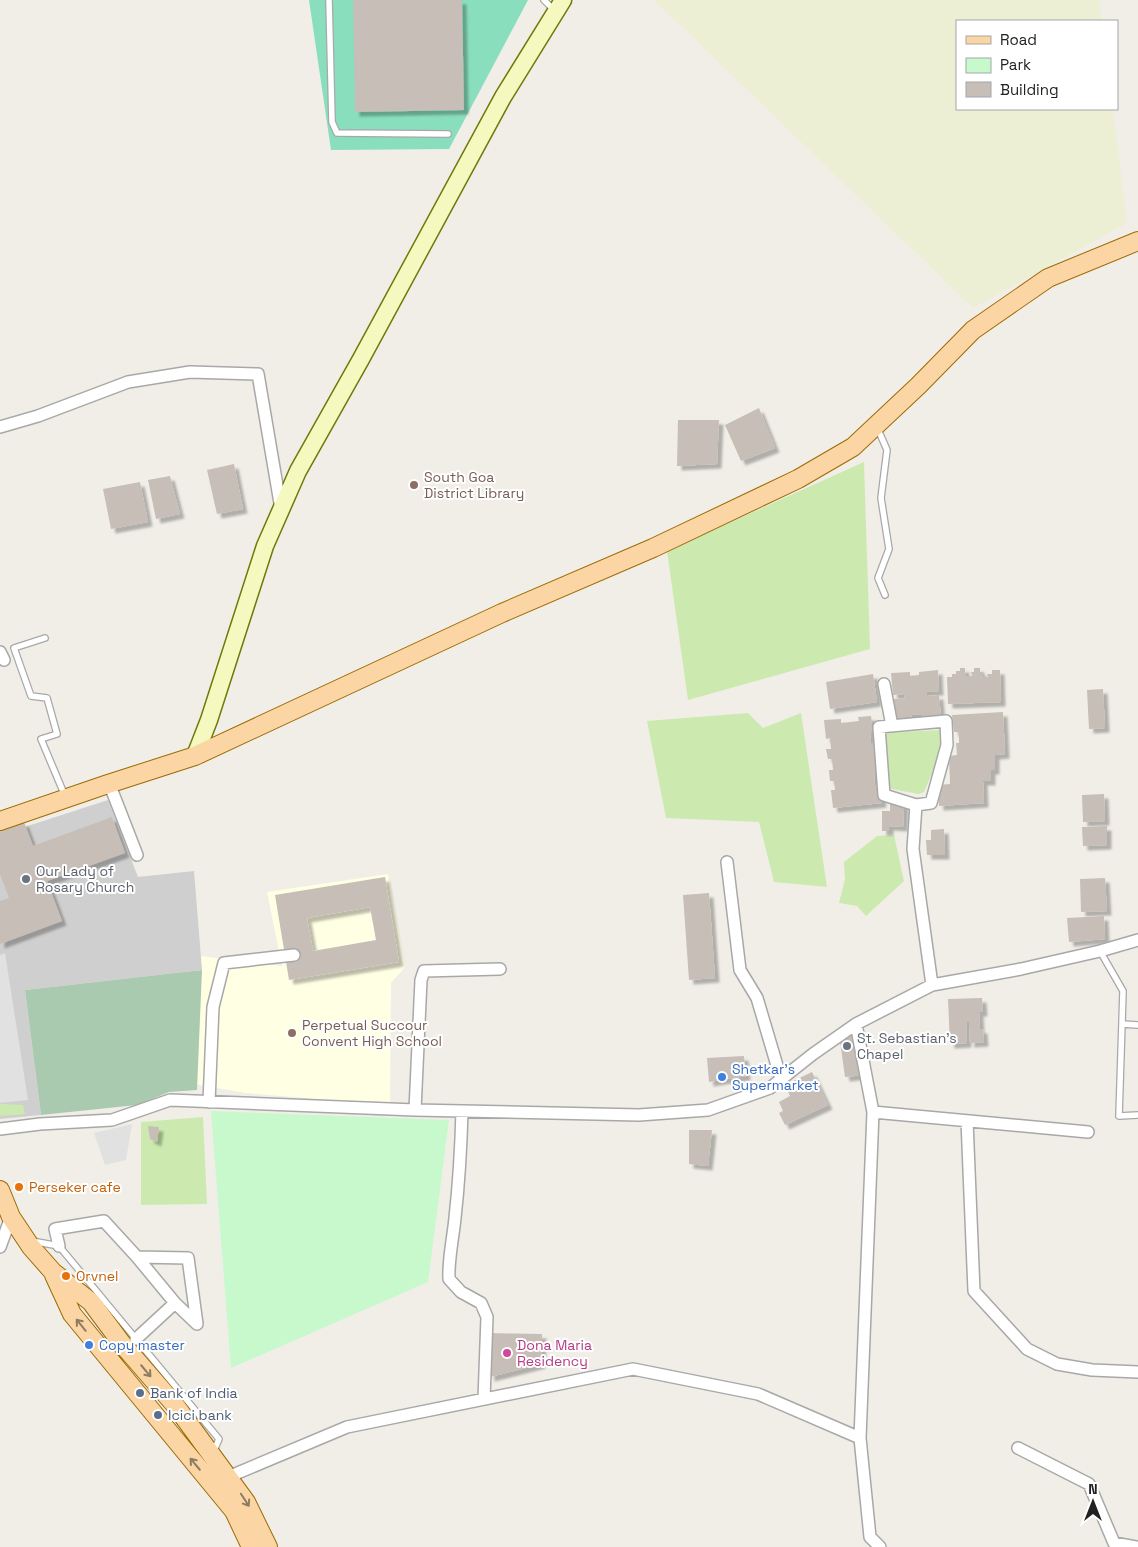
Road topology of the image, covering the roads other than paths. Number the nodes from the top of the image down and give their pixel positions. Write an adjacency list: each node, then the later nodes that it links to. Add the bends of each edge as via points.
1 (330, 0): 3 (lane, via 332,122 337,134)
2 (555, 4): 7 (street, via 298,471)
3 (448, 134)
4 (1138, 241): 5 (main road, via 1048,278 972,330)
5 (877, 425): 8 (lane, via 887,450 881,498 889,549 878,578); 12 (main road, via 853,447 798,479)
6 (0, 427): 7 (street, via 128,382 190,372 258,374)
7 (281, 509): 12 (street, via 265,546)
8 (884, 595)
9 (45, 638): 14 (lane, via 14,648 30,696 47,698 57,734 41,739)
10 (884, 684): 11 (street)
11 (892, 726): 15 (street, via 879,727 884,795); 15 (street, via 946,721 947,745 931,803)
12 (195, 756): 13 (main road)
13 (109, 783): 14 (main road); 17 (street)
14 (66, 798): 16 (main road)
15 (916, 805): 23 (street, via 913,849)
16 (0, 821)
17 (137, 854)
18 (726, 862): 27 (street, via 740,970 757,998)
19 (1138, 940): 20 (street)
20 (1100, 951): 23 (street); 25 (lane, via 1122,991)
21 (294, 955): 28 (street, via 224,963 213,1008)
22 (500, 969): 29 (street, via 424,971)
23 (932, 985): 24 (street)
24 (856, 1024): 27 (street); 31 (street)
25 (1122, 1024): 26 (lane); 32 (lane, via 1119,1116)
26 (1138, 1025)
27 (781, 1079): 30 (street, via 770,1088 708,1110 639,1114)
28 (209, 1102): 29 (street); 34 (street, via 170,1100 112,1120)
29 (415, 1110): 30 (street)
30 (462, 1111): 46 (street, via 460,1164 448,1267 449,1279 461,1292 481,1303 487,1317)
31 (873, 1112): 33 (street); 47 (street)
32 (1138, 1115)
33 (967, 1121): 35 (street); 45 (street, via 974,1291 1027,1350 1057,1364 1092,1370)
34 (0, 1129)
35 (1088, 1132)
36 (0, 1190): 37 (main road)
37 (11, 1217): 38 (main road); 40 (street)
38 (26, 1240): 39 (lane); 42 (main road)
39 (59, 1246): 41 (street, via 56,1229 104,1221); 44 (lane)
40 (0, 1247)
41 (137, 1256): 43 (street); 43 (street, via 188,1258 197,1324)
42 (53, 1272): 49 (main road, one-way to 49, via 91,1302); 51 (main road, one-way to 42, via 234,1511 72,1314)
43 (175, 1303): 44 (street)
44 (136, 1339): 49 (lane, via 219,1439)
45 (1138, 1372)
46 (484, 1399): 47 (street, via 634,1369 758,1394); 50 (street, via 347,1427)
47 (860, 1438): 53 (street, via 870,1537)
48 (1018, 1448): 54 (street, via 1089,1484 1114,1543)
49 (212, 1455): 50 (main road)
50 (228, 1476): 52 (main road, one-way to 52, via 246,1502)
51 (251, 1547)
52 (268, 1547)
53 (880, 1547)
54 (1135, 1547)

